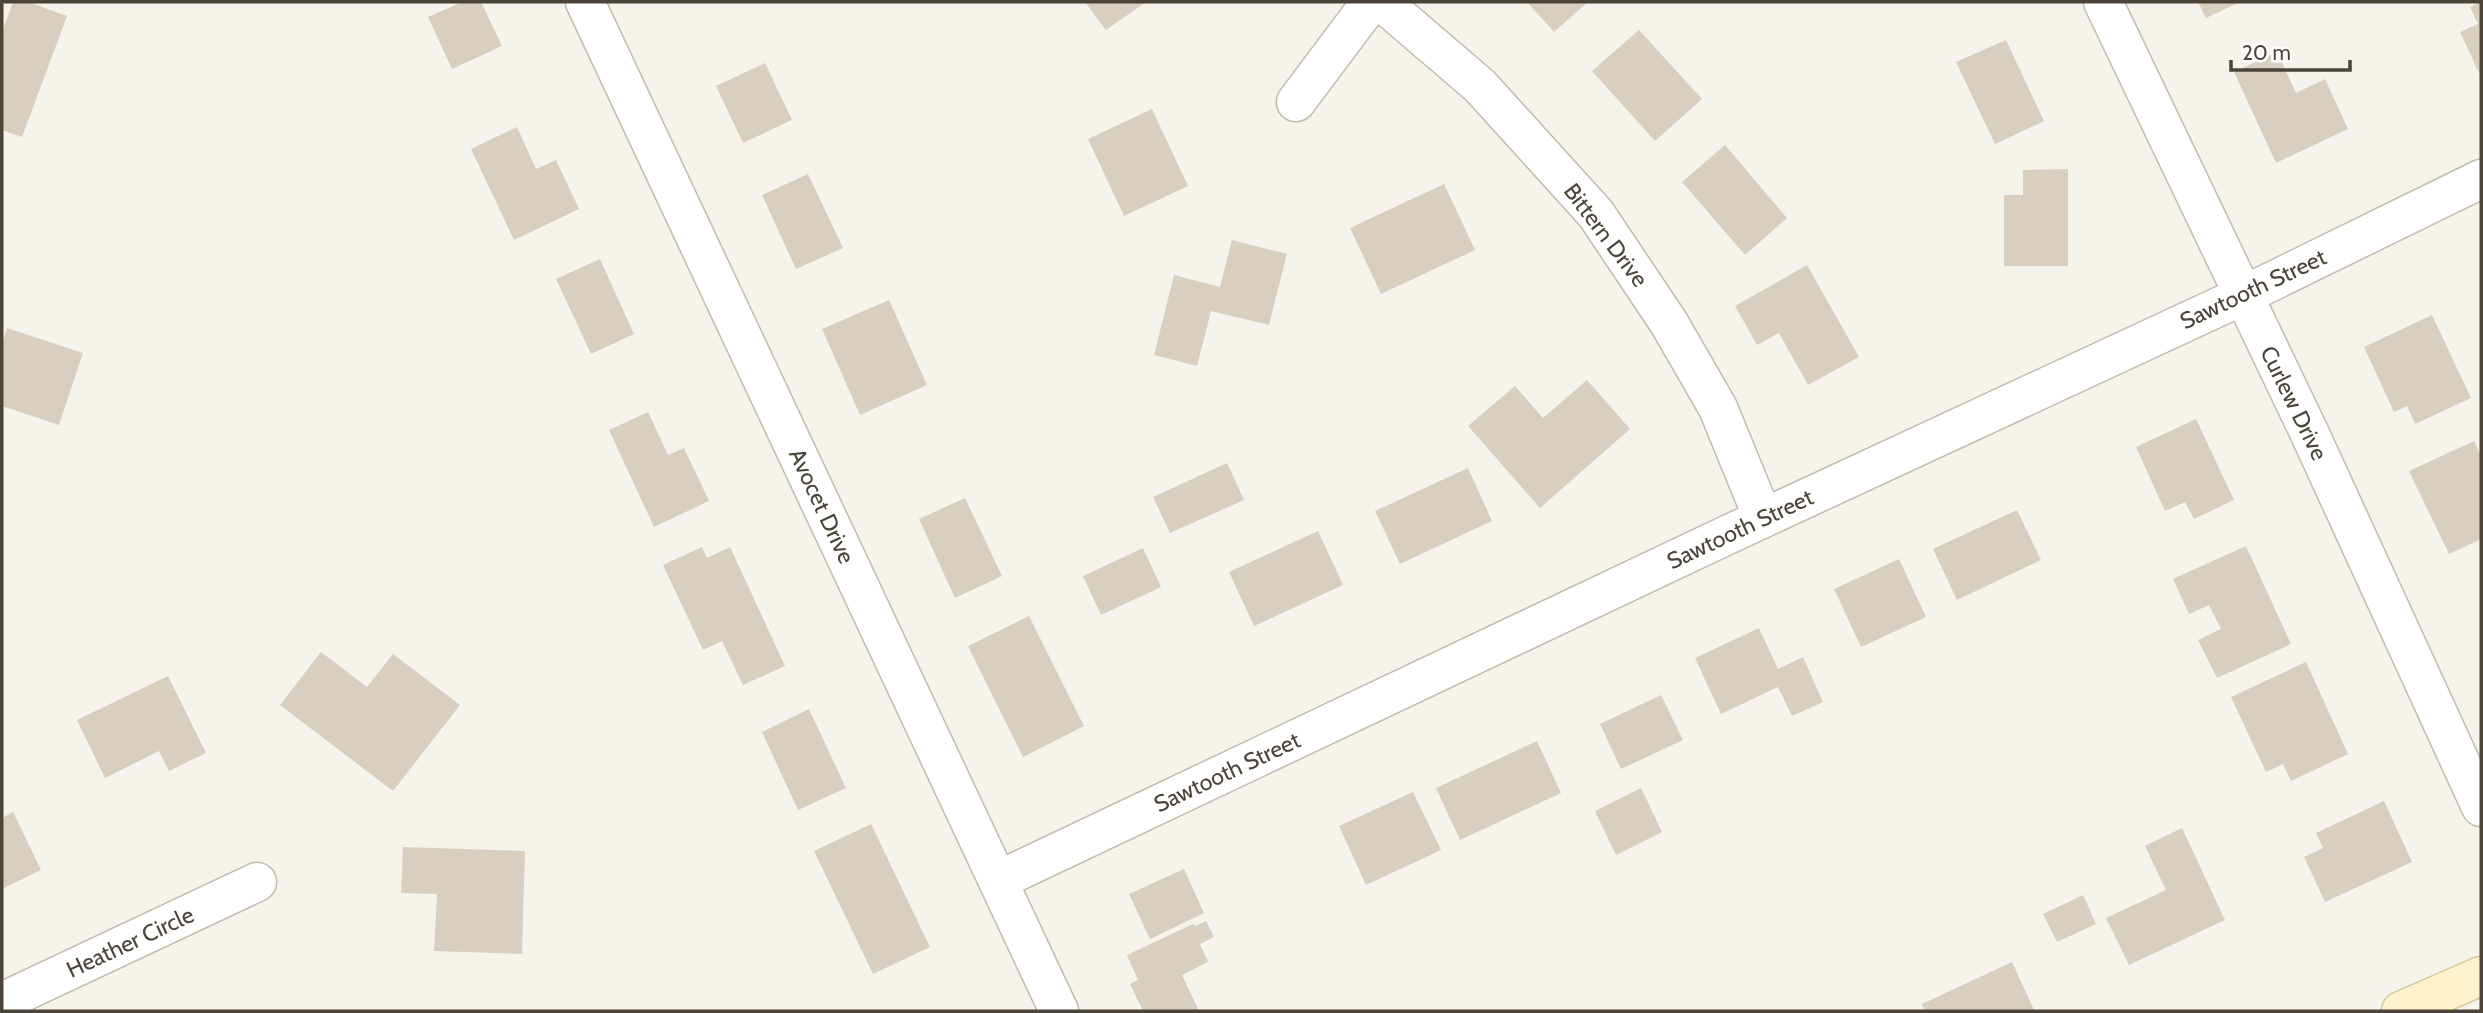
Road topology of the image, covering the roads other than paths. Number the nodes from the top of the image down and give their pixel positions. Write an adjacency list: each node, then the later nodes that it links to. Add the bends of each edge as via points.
1 (585, 2): 10 (street, Avocet Drive)
2 (1371, 2): 5 (street)
3 (1382, 2): 8 (street, Bittern Drive, via 1480,86 1596,214 1669,323 1718,408)
4 (2103, 2): 7 (street, Curlew Drive)
5 (1296, 102)
6 (2481, 179): 7 (street, Sawtooth Street)
7 (2242, 296): 8 (street, Sawtooth Street); 9 (street, Curlew Drive)
8 (1763, 518): 10 (street, Sawtooth Street)
9 (2481, 807)
10 (999, 880): 14 (street, Avocet Drive)
11 (257, 882): 13 (street, Heather Circle)
12 (2481, 976): 15 (main road)
13 (2, 1002)
14 (1059, 1011)
15 (2401, 1011)

